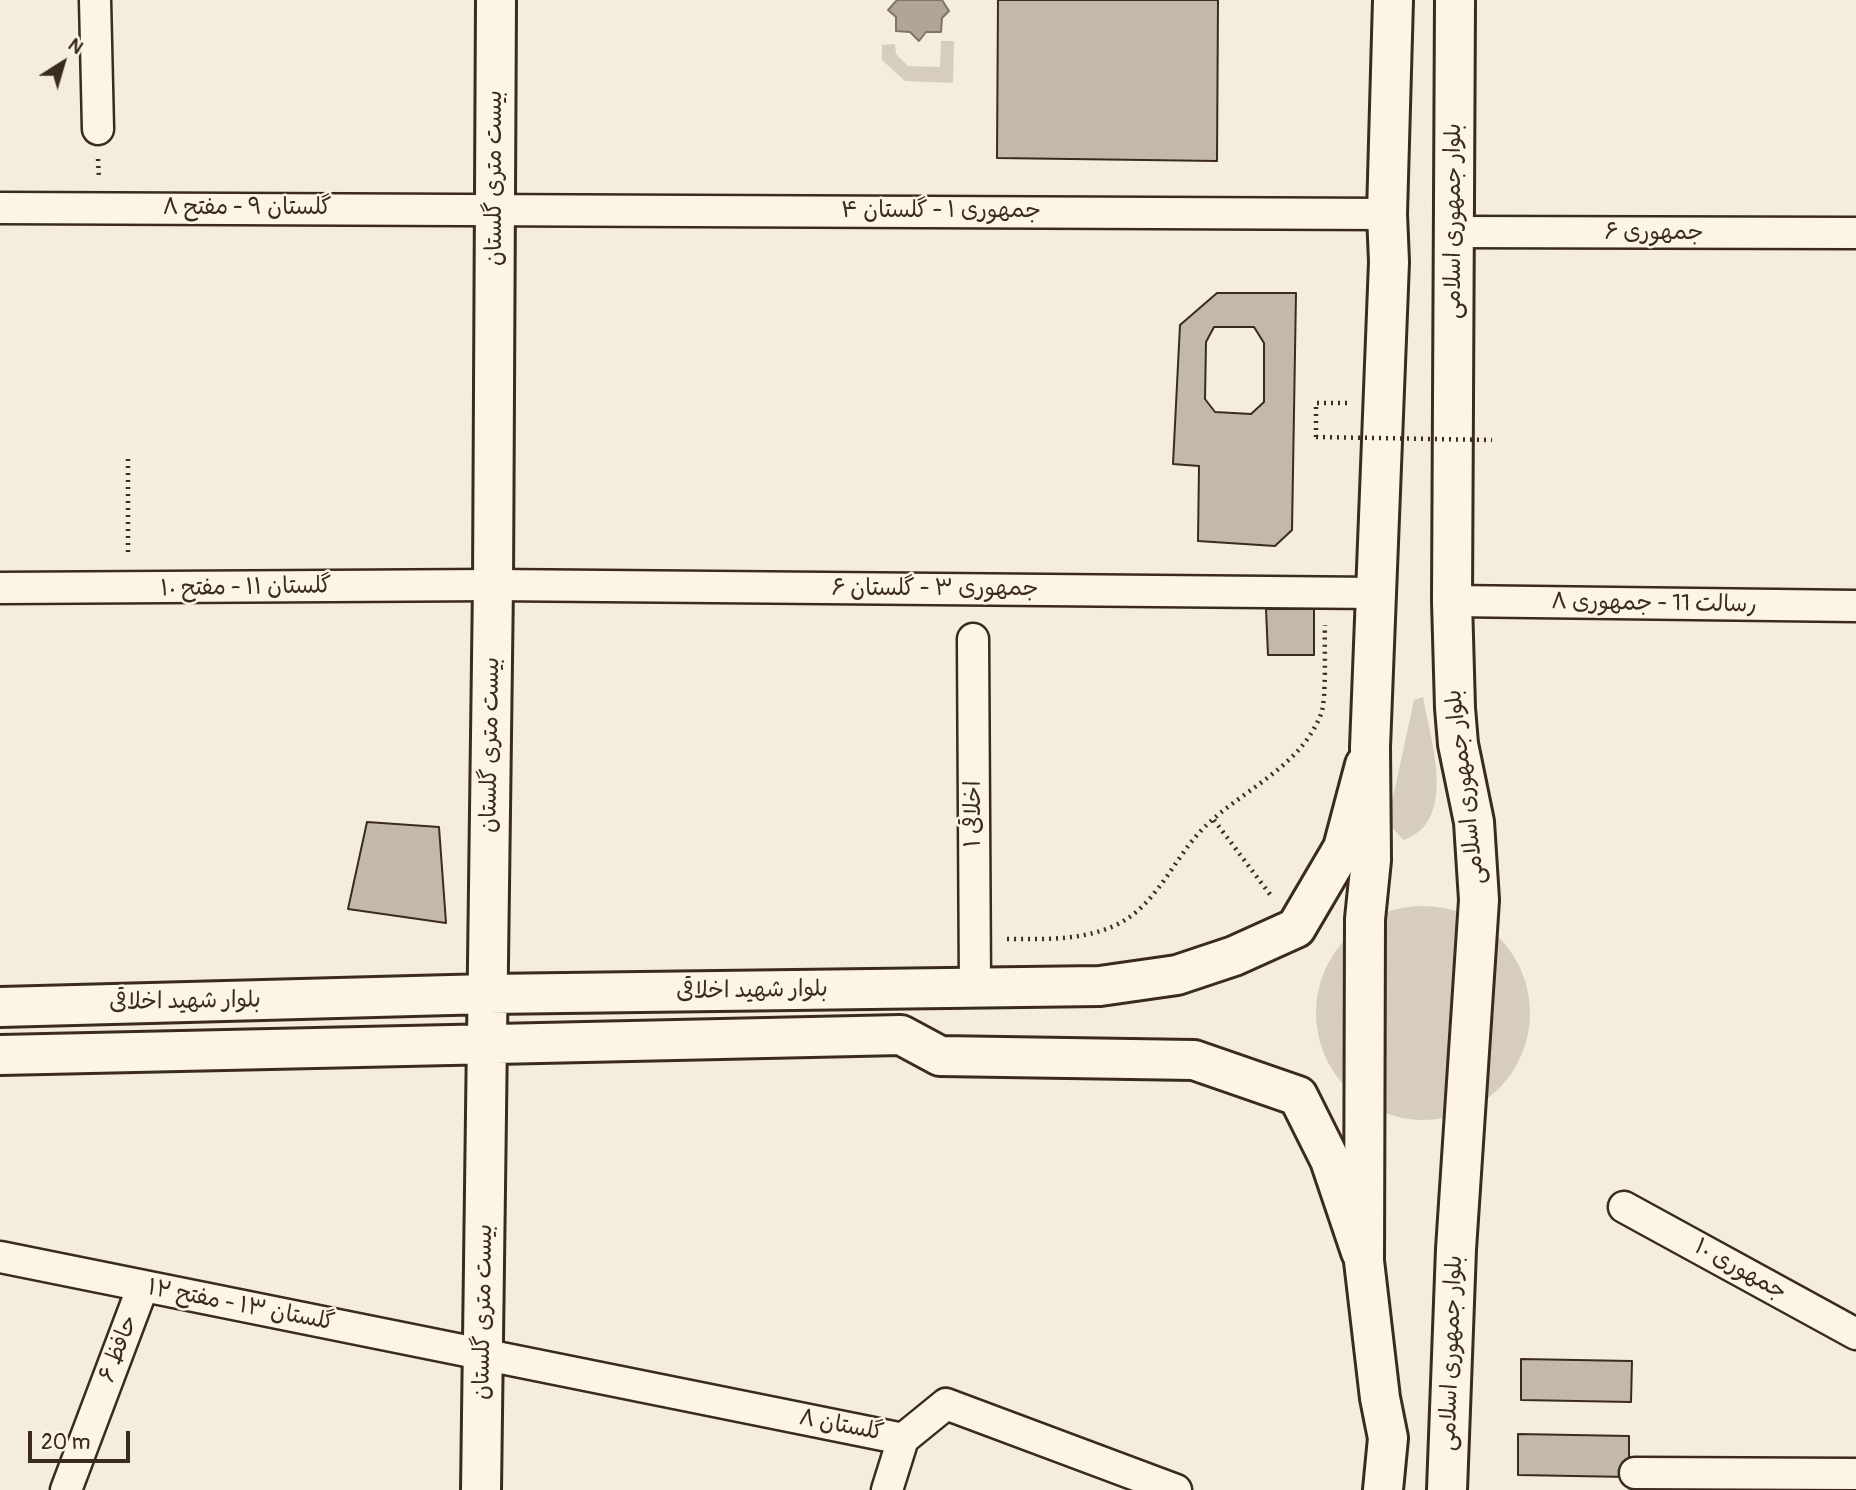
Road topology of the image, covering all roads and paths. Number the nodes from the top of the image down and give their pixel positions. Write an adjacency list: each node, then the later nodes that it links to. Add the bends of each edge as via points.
1 (94, 0): 5 (street)
2 (496, 0): 8 (main road, بیست متری گلستان)
3 (1391, 9): 9 (main road)
4 (1458, 10): 10 (main road, بلوار جمهوری اسلامی)
5 (98, 129): 7 (path)
6 (0, 208): 7 (street, گلستان ۹ - مفتح ۸)
7 (100, 208): 8 (street, گلستان ۹ - مفتح ۸)
8 (495, 208): 9 (street, جمهوری ۱ - گلستان ۴); 15 (main road, بیست متری گلستان)
9 (1387, 214): 19 (main road)
10 (1453, 232): 11 (street, جمهوری ۶); 20 (main road, بلوار جمهوری اسلامی)
11 (1856, 233)
12 (1316, 403): 13 (path, bridge, via 1316,437)
13 (1492, 440)
14 (128, 459): 17 (path)
15 (493, 585): 17 (street, گلستان ۱۱ - مفتح ۱۰); 18 (street, جمهوری ۳ - گلستان ۶); 28 (main road, بیست متری گلستان)
16 (0, 588): 17 (street, گلستان ۱۱ - مفتح ۱۰)
17 (128, 589)
18 (1325, 592): 19 (street, جمهوری ۳ - گلستان ۶); 24 (path, via 1322,712 1293,757)
19 (1377, 593): 23 (main road)
20 (1452, 601): 21 (street, رسالت 11 - جمهوری ۸); 46 (main road, بلوار جمهوری اسلامی, via 1458,744 1474,822 1479,900 1456,1248)
21 (1856, 606)
22 (973, 639): 26 (street, اخلاقی ۱)
23 (1370, 747): 25 (main road, via 1343,848); 34 (main road)
24 (1214, 820): 25 (path); 26 (path, via 1197,835 1145,904 1119,924 1084,938)
25 (1296, 928): 27 (main road, بلوار شهید اخلاقی, via 1177,975 1100,986)
26 (975, 940): 27 (street, اخلاقی ۱)
27 (975, 989): 28 (main road, بلوار شهید اخلاقی)
28 (488, 994): 29 (main road, بلوار شهید اخلاقی); 30 (main road, بیست متری گلستان)
29 (0, 1007)
30 (487, 1046): 31 (main road, بلوار شهید اخلاقی); 34 (main road, بلوار شهید اخلاقی, via 901,1035 940,1056 1194,1060 1298,1096 1330,1160); 37 (main road, بیست متری گلستان)
31 (0, 1055)
32 (1624, 1206): 36 (street, جمهوری ۱۰)
33 (0, 1257): 35 (street, گلستان ۱۳ - مفتح ۱۲)
34 (1364, 1261): 45 (main road, via 1388,1438)
35 (143, 1286): 37 (street, گلستان ۱۳ - مفتح ۱۲); 41 (street, حافظ ۶)
36 (1856, 1334)
37 (483, 1355): 38 (street, گلستان ۸); 42 (main road, بیست متری گلستان)
38 (903, 1439): 43 (street); 44 (street, گلستان ۸, via 946,1404)
39 (1634, 1473): 40 (street)
40 (1856, 1474)
41 (66, 1490)
42 (481, 1490)
43 (887, 1490)
44 (1176, 1490)
45 (1382, 1490)
46 (1447, 1490)

